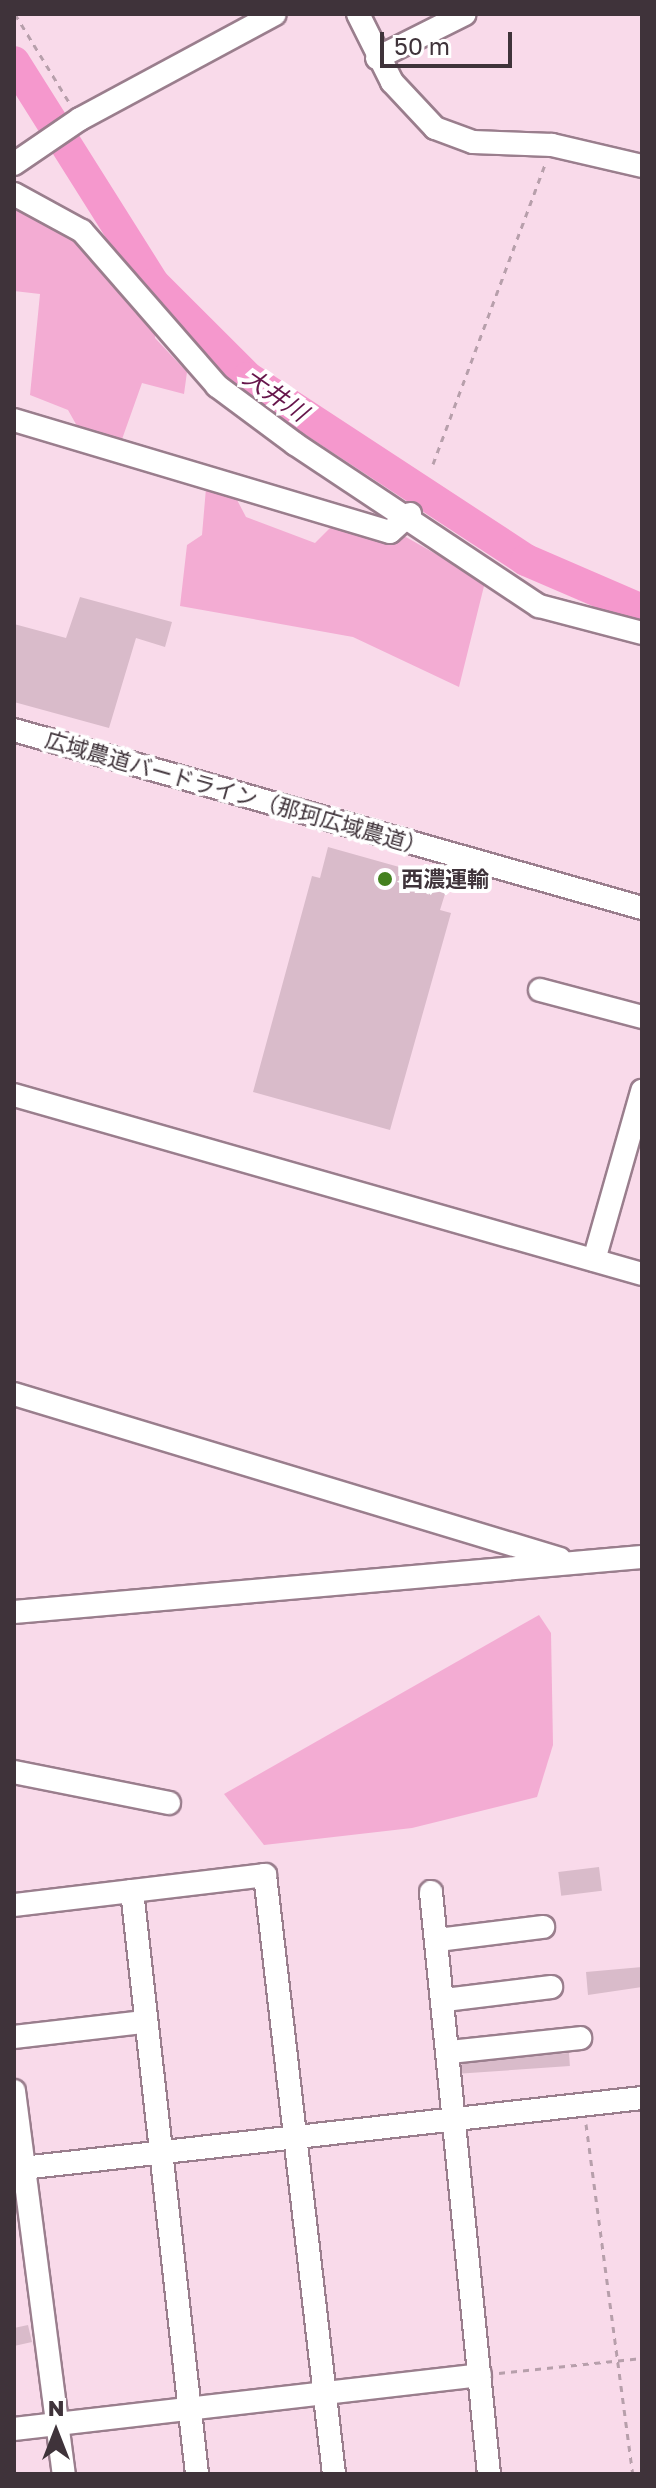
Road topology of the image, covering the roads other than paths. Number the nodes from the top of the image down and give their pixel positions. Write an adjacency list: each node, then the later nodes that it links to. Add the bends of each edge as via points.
1 (275, 14): 6 (street, via 80,119)
2 (358, 14): 5 (street)
3 (465, 14): 4 (street)
4 (439, 20): 5 (street)
5 (377, 58): 7 (street, via 435,128 473,142 552,145)
6 (14, 164)
7 (642, 166)
8 (14, 194): 10 (street, via 82,231 217,386)
9 (14, 420): 10 (street, via 390,532)
10 (410, 514): 11 (street, via 539,606)
11 (642, 633)
12 (14, 730): 13 (street, 広域農道バードライン（那珂広域農道）)
13 (642, 908)
14 (540, 990): 15 (street)
15 (642, 1017)
16 (642, 1091): 18 (street)
17 (14, 1095): 18 (street)
18 (594, 1260): 19 (street)
19 (642, 1274)
20 (14, 1394): 22 (street)
21 (642, 1557): 22 (street)
22 (585, 1562): 23 (street)
23 (14, 1612)
24 (14, 1772): 25 (street)
25 (169, 1803)
26 (132, 1891): 28 (street); 33 (street); 40 (street, via 265,1875)
27 (431, 1892): 30 (street)
28 (14, 1905)
29 (543, 1927): 30 (street)
30 (438, 1940): 32 (street)
31 (551, 1987): 32 (street)
32 (445, 2000): 36 (street)
33 (144, 2022): 34 (street); 41 (street)
34 (14, 2037)
35 (580, 2038): 36 (street)
36 (450, 2052): 39 (street)
37 (14, 2091): 42 (street)
38 (642, 2098): 39 (street)
39 (454, 2119): 40 (street); 43 (street)
40 (296, 2137): 41 (street); 44 (street)
41 (159, 2152): 42 (street); 45 (street)
42 (18, 2168): 46 (street)
43 (480, 2375): 44 (street); 51 (street)
44 (325, 2393): 45 (street); 50 (street)
45 (189, 2409): 46 (street); 49 (street)
46 (57, 2424): 47 (street); 48 (street)
47 (14, 2429)
48 (64, 2474)
49 (197, 2474)
50 (334, 2474)
51 (489, 2474)

